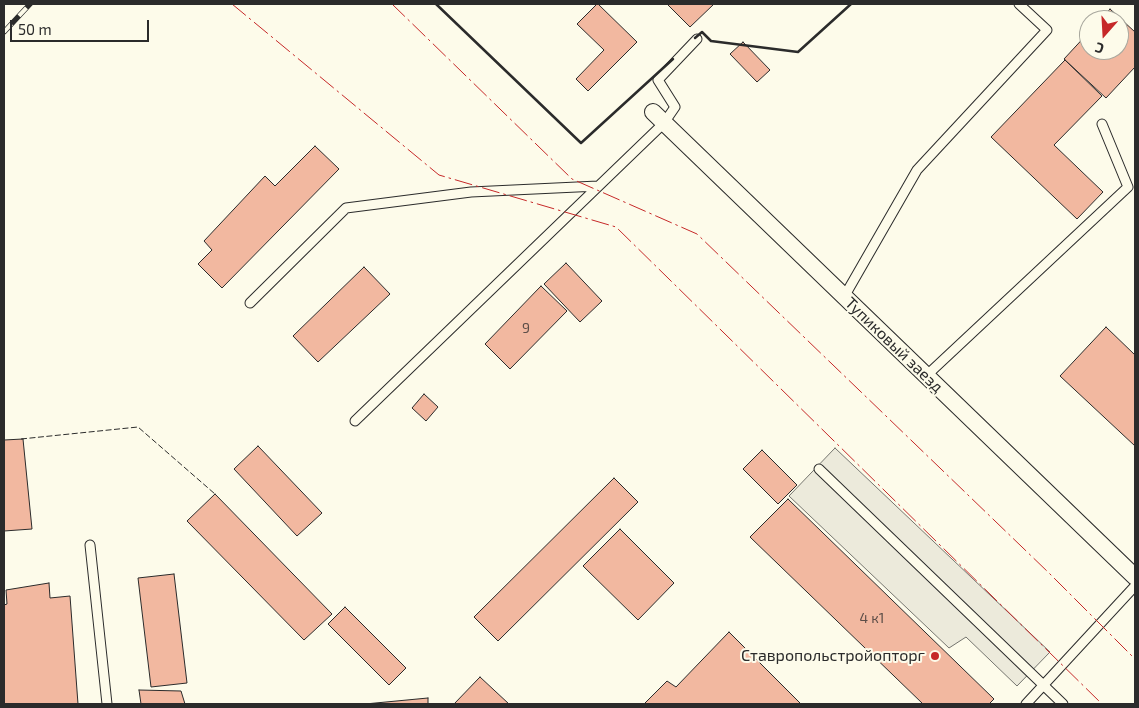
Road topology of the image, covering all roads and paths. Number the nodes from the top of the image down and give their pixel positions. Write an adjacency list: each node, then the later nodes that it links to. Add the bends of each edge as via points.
1 (1020, 4): 6 (lane, via 1047,30 917,170)
2 (697, 39): 3 (lane, via 658,80 675,107)
3 (658, 118): 5 (lane); 6 (street, Тупиковый заезд)
4 (1102, 124): 8 (lane, via 1128,188)
5 (598, 186): 7 (lane, via 471,192 346,208); 9 (lane)
6 (844, 297): 8 (street, Тупиковый заезд)
7 (250, 303)
8 (926, 376): 12 (street, Тупиковый заезд)
9 (355, 421)
10 (819, 469): 14 (lane)
11 (90, 545): 15 (lane)
12 (1135, 577)
13 (1135, 586): 14 (lane)
14 (1044, 686): 16 (lane); 17 (lane)
15 (107, 704)
16 (1026, 704)
17 (1063, 704)

